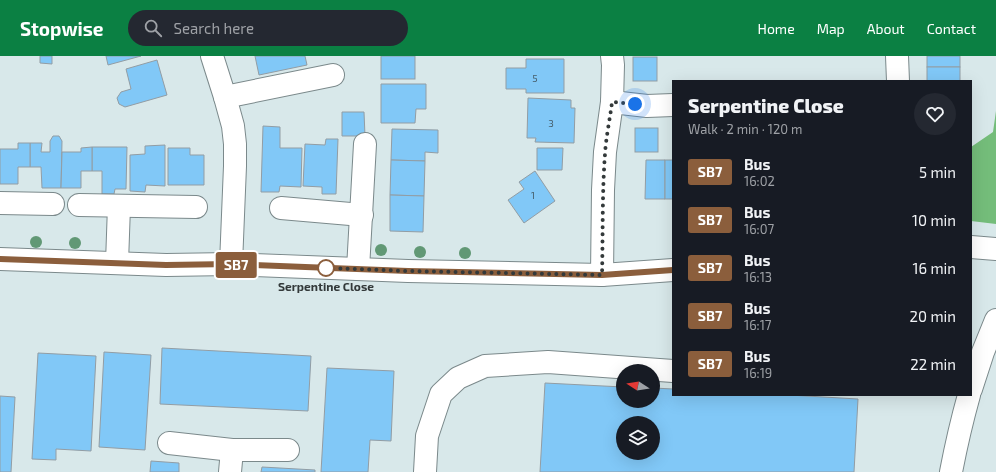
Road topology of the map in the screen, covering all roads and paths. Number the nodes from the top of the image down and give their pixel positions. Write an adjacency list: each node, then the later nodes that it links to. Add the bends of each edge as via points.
1 (212, 56): 6 (street)
2 (612, 56): 7 (street)
3 (897, 56): 5 (street)
4 (333, 75): 6 (street)
5 (898, 80)
6 (225, 97): 21 (street, via 235,144)
7 (612, 102): 8 (street, via 647,106); 24 (street, via 604,160)
8 (672, 105)
9 (365, 144): 16 (street)
10 (0, 203): 11 (street)
11 (53, 204)
12 (79, 205): 13 (street)
13 (119, 206): 14 (street); 20 (street)
14 (196, 207)
15 (281, 208): 16 (street)
16 (362, 215): 22 (street)
17 (972, 246): 18 (street)
18 (996, 250)
19 (0, 259): 20 (street)
20 (117, 263): 21 (street)
21 (231, 264): 22 (street)
22 (358, 270): 24 (street)
23 (672, 270): 24 (street)
24 (602, 275)
25 (996, 320): 26 (street)
26 (985, 342): 28 (street)
27 (672, 371): 34 (street, via 548,362 485,366 458,378 441,394 427,436)
28 (972, 386)
29 (969, 396): 35 (street)
30 (169, 443): 31 (street)
31 (232, 450): 32 (street); 33 (street)
32 (288, 450)
33 (230, 472)
34 (425, 472)
35 (951, 472)

